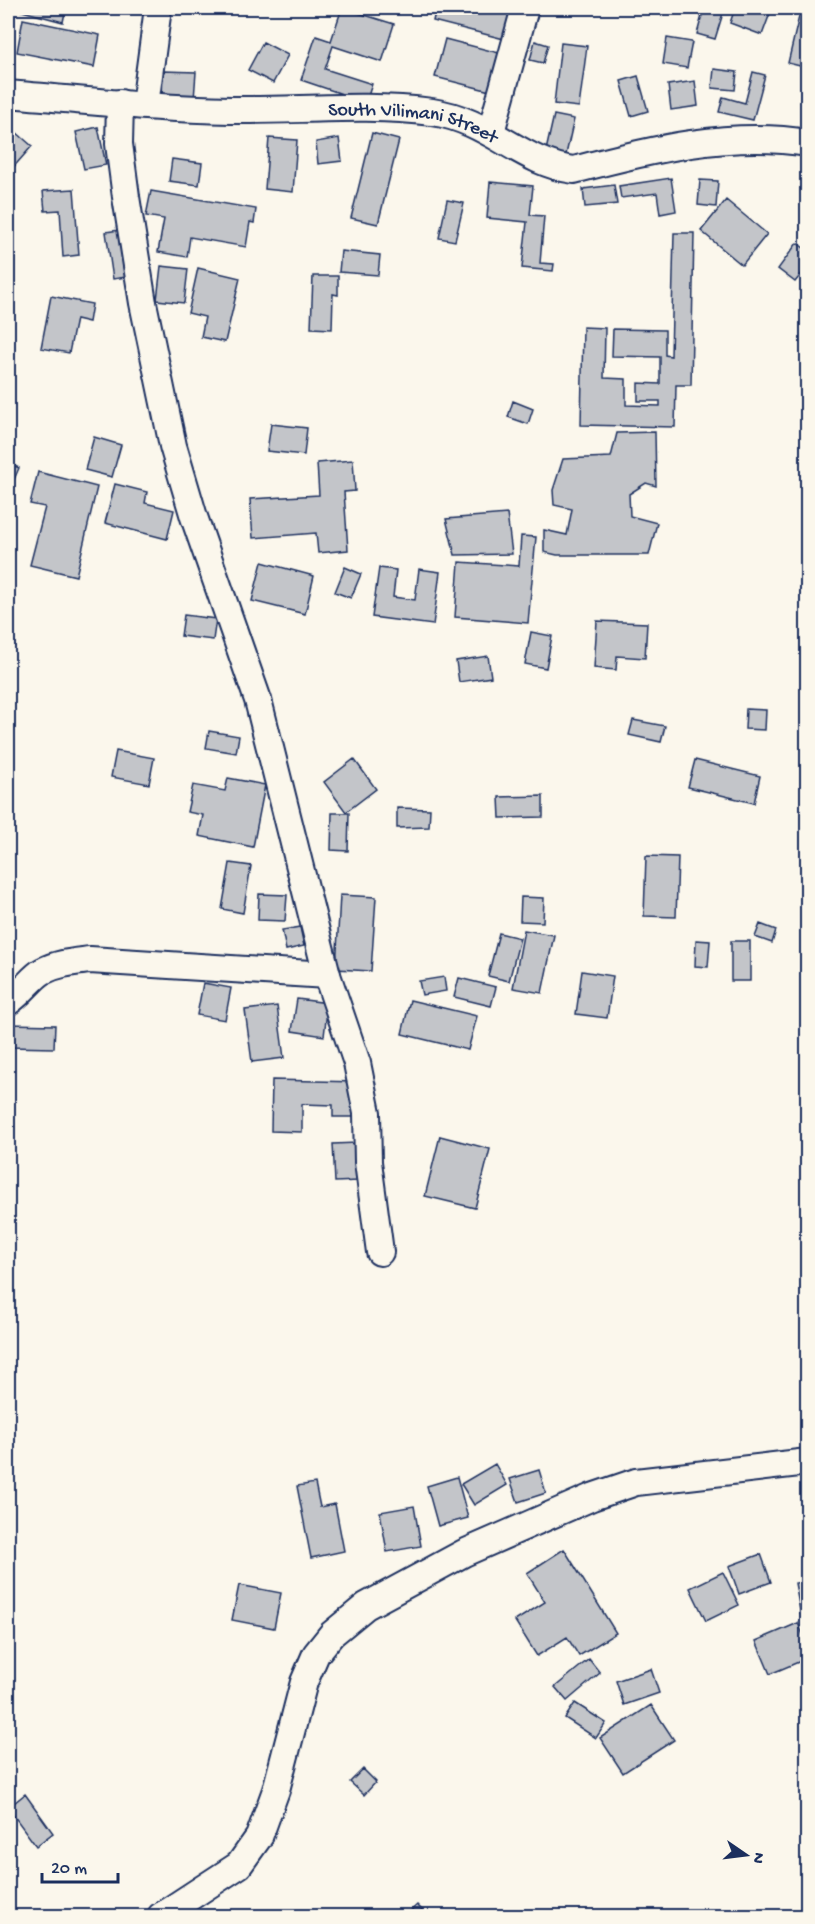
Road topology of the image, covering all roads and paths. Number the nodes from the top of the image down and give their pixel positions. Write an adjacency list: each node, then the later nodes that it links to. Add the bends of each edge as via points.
1 (158, 8): 5 (street)
2 (525, 8): 6 (street)
3 (8, 94): 4 (street, South Vilimani Street)
4 (120, 103): 5 (street, South Vilimani Street); 8 (street, via 119,144 127,207 174,446 194,517 258,700)
5 (145, 105): 6 (street, South Vilimani Street, via 231,110 403,109 458,117)
6 (491, 132): 7 (street, South Vilimani Street, via 540,162 574,170 698,143 773,139)
7 (807, 144)
8 (327, 975): 9 (street, via 90,960 42,971); 10 (street, via 346,1026 363,1093)
9 (8, 1002)
10 (380, 1252)
11 (807, 1462): 12 (street, via 636,1482 464,1553 366,1606 332,1634 312,1663 260,1837 239,1865)
12 (161, 1917)

